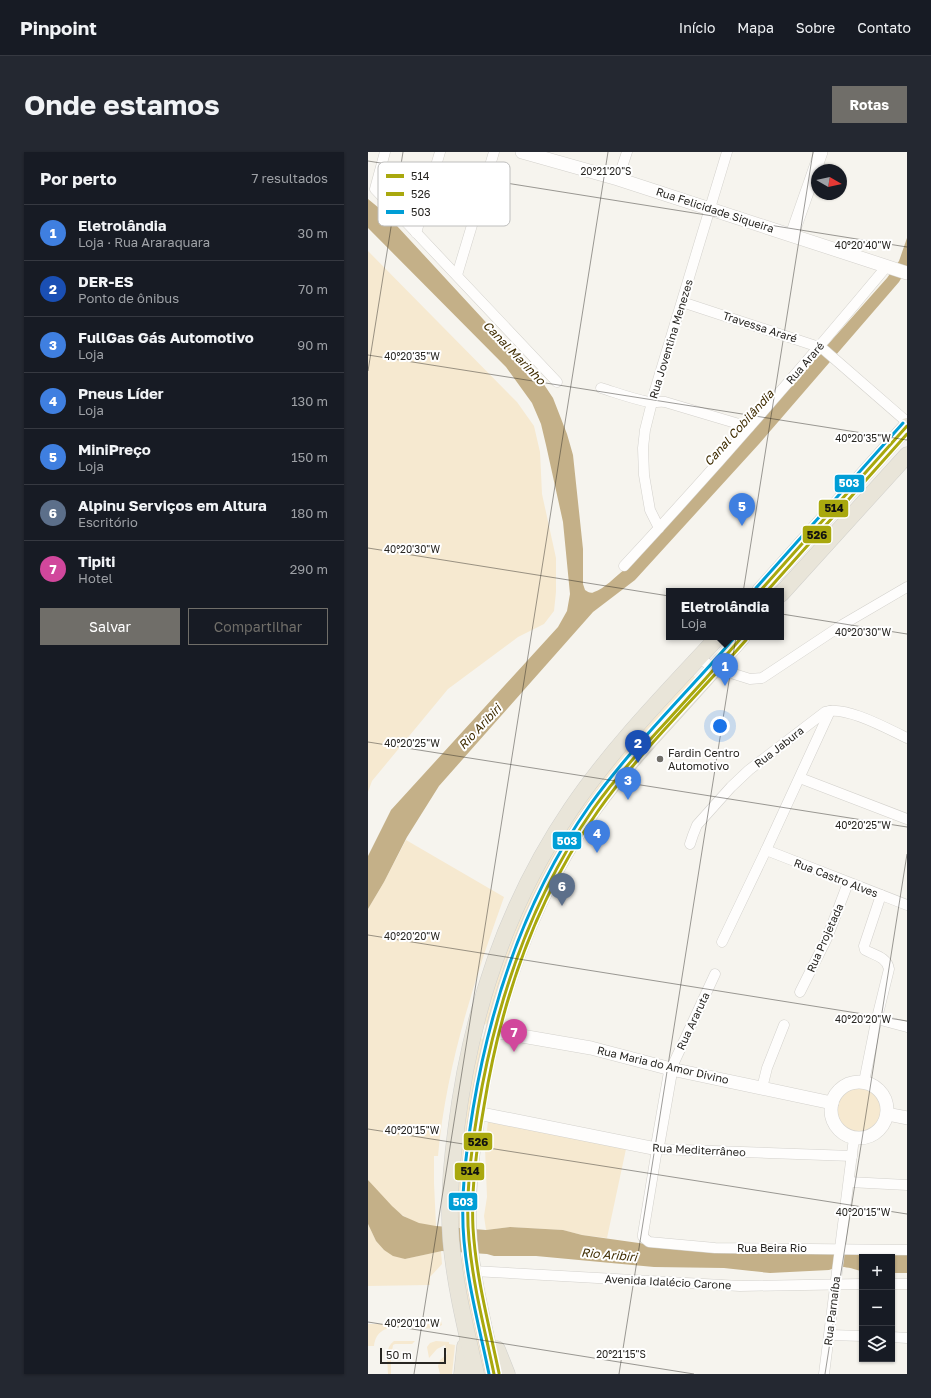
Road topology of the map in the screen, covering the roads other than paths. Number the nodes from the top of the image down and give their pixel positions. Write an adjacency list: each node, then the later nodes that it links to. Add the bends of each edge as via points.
1 (385, 152): 8 (street)
2 (440, 152): 9 (street)
3 (494, 152): 10 (street)
4 (522, 152): 11 (street, Rua Felicidade Siqueira)
5 (627, 152): 11 (street)
6 (727, 152): 14 (street, Rua Joventina Menezes)
7 (821, 152): 19 (street)
8 (383, 162)
9 (437, 162)
10 (491, 162)
11 (618, 179): 14 (street, Rua Felicidade Siqueira)
12 (378, 181): 13 (street)
13 (378, 191)
14 (711, 208): 19 (street, Rua Felicidade Siqueira); 23 (street, Rua Joventina Menezes)
15 (410, 226): 18 (street)
16 (418, 226): 18 (street)
17 (471, 226): 22 (street)
18 (416, 233): 22 (street)
19 (792, 235): 20 (street, Rua Felicidade Siqueira)
20 (889, 266): 21 (street, Rua Felicidade Siqueira); 24 (street, Rua Araré)
21 (907, 273)
22 (456, 275): 25 (street)
23 (682, 302): 24 (street, Travessa Araré); 27 (street, Rua Joventina Menezes)
24 (821, 348): 28 (street, Travessa Araré); 30 (street, Rua Araré)
25 (557, 382)
26 (601, 388): 27 (street)
27 (651, 402): 30 (street, via 665,402); 32 (street, Rua Joventina Menezes, via 643,448 644,475 650,510)
28 (907, 422)
29 (907, 426): 35 (main road)
30 (749, 427): 32 (street, Rua Araré)
31 (907, 455): 36 (main road)
32 (659, 528): 33 (street, Rua Araré)
33 (624, 566)
34 (907, 586): 40 (street, via 762,678 750,679)
35 (763, 588)
36 (784, 591)
37 (715, 640): 39 (main road)
38 (739, 640): 40 (main road)
39 (698, 658): 40 (street); 55 (main road, via 600,770 549,844 526,886 506,931 487,983)
40 (715, 668): 57 (main road, via 618,776 568,848 523,938)
41 (830, 711): 42 (street, via 842,711 857,716); 43 (street); 45 (street, Rua Jabura, via 822,714 735,782 694,830)
42 (907, 738)
43 (800, 778): 44 (street); 46 (street)
44 (907, 819)
45 (690, 844)
46 (766, 850): 47 (street, Rua Castro Alves); 50 (street)
47 (848, 883): 48 (street, Rua Castro Alves); 52 (street, Rua Projetada, via 827,938)
48 (881, 896): 49 (street, Rua Castro Alves); 53 (street, via 864,946 865,950 883,959 887,964 888,972)
49 (907, 905)
50 (722, 942)
51 (715, 974): 58 (street, Rua Araruta)
52 (800, 992)
53 (877, 1019): 56 (street); 59 (street)
54 (784, 1025): 60 (street)
55 (475, 1027): 57 (main road); 79 (main road, via 457,1121 450,1190 453,1263)
56 (907, 1027)
57 (493, 1031): 58 (street, Rua Maria do Amor Divino, via 591,1048); 62 (main road)
58 (671, 1069): 60 (street, Rua Maria do Amor Divino); 66 (street, Rua Araruta)
59 (864, 1082): 61 (street, via 853,1082 844,1086 836,1093); 63 (street, via 882,1093)
60 (762, 1088): 61 (street, Rua Maria do Amor Divino)
61 (832, 1103): 65 (street, via 831,1113 837,1127 844,1134)
62 (477, 1113): 66 (street, Rua Mediterrâneo); 73 (main road, via 470,1168 468,1223)
63 (887, 1114): 64 (street); 65 (street, via 883,1125 876,1133 865,1138)
64 (907, 1118)
65 (854, 1138): 67 (street, Rua Parnaíba)
66 (657, 1149): 67 (street, Rua Mediterrâneo); 70 (street, Rua Araruta)
67 (852, 1156): 68 (street, Rua Parnaíba)
68 (849, 1182): 69 (street); 71 (street, Rua Parnaíba)
69 (907, 1185)
70 (643, 1234): 71 (street, Rua Beira Rio, via 649,1242 716,1248)
71 (840, 1250): 72 (street, Rua Beira Rio); 77 (street, Rua Parnaíba)
72 (907, 1250)
73 (472, 1266): 77 (street, Avenida Idalécio Carone, via 740,1286); 78 (main road)
74 (859, 1284): 77 (street, Avenida Idalécio Carone)
75 (895, 1284): 76 (street)
76 (907, 1284)
77 (835, 1285): 80 (street, Rua Parnaíba)
78 (479, 1305): 86 (main road); 87 (main road)
79 (463, 1317): 84 (main road, via 465,1344); 85 (main road)
80 (830, 1335): 81 (street); 88 (street, Rua Parnaíba)
81 (859, 1336)
82 (895, 1337): 83 (street)
83 (907, 1338)
84 (462, 1374)
85 (476, 1374)
86 (494, 1374)
87 (507, 1374)
88 (824, 1374)

